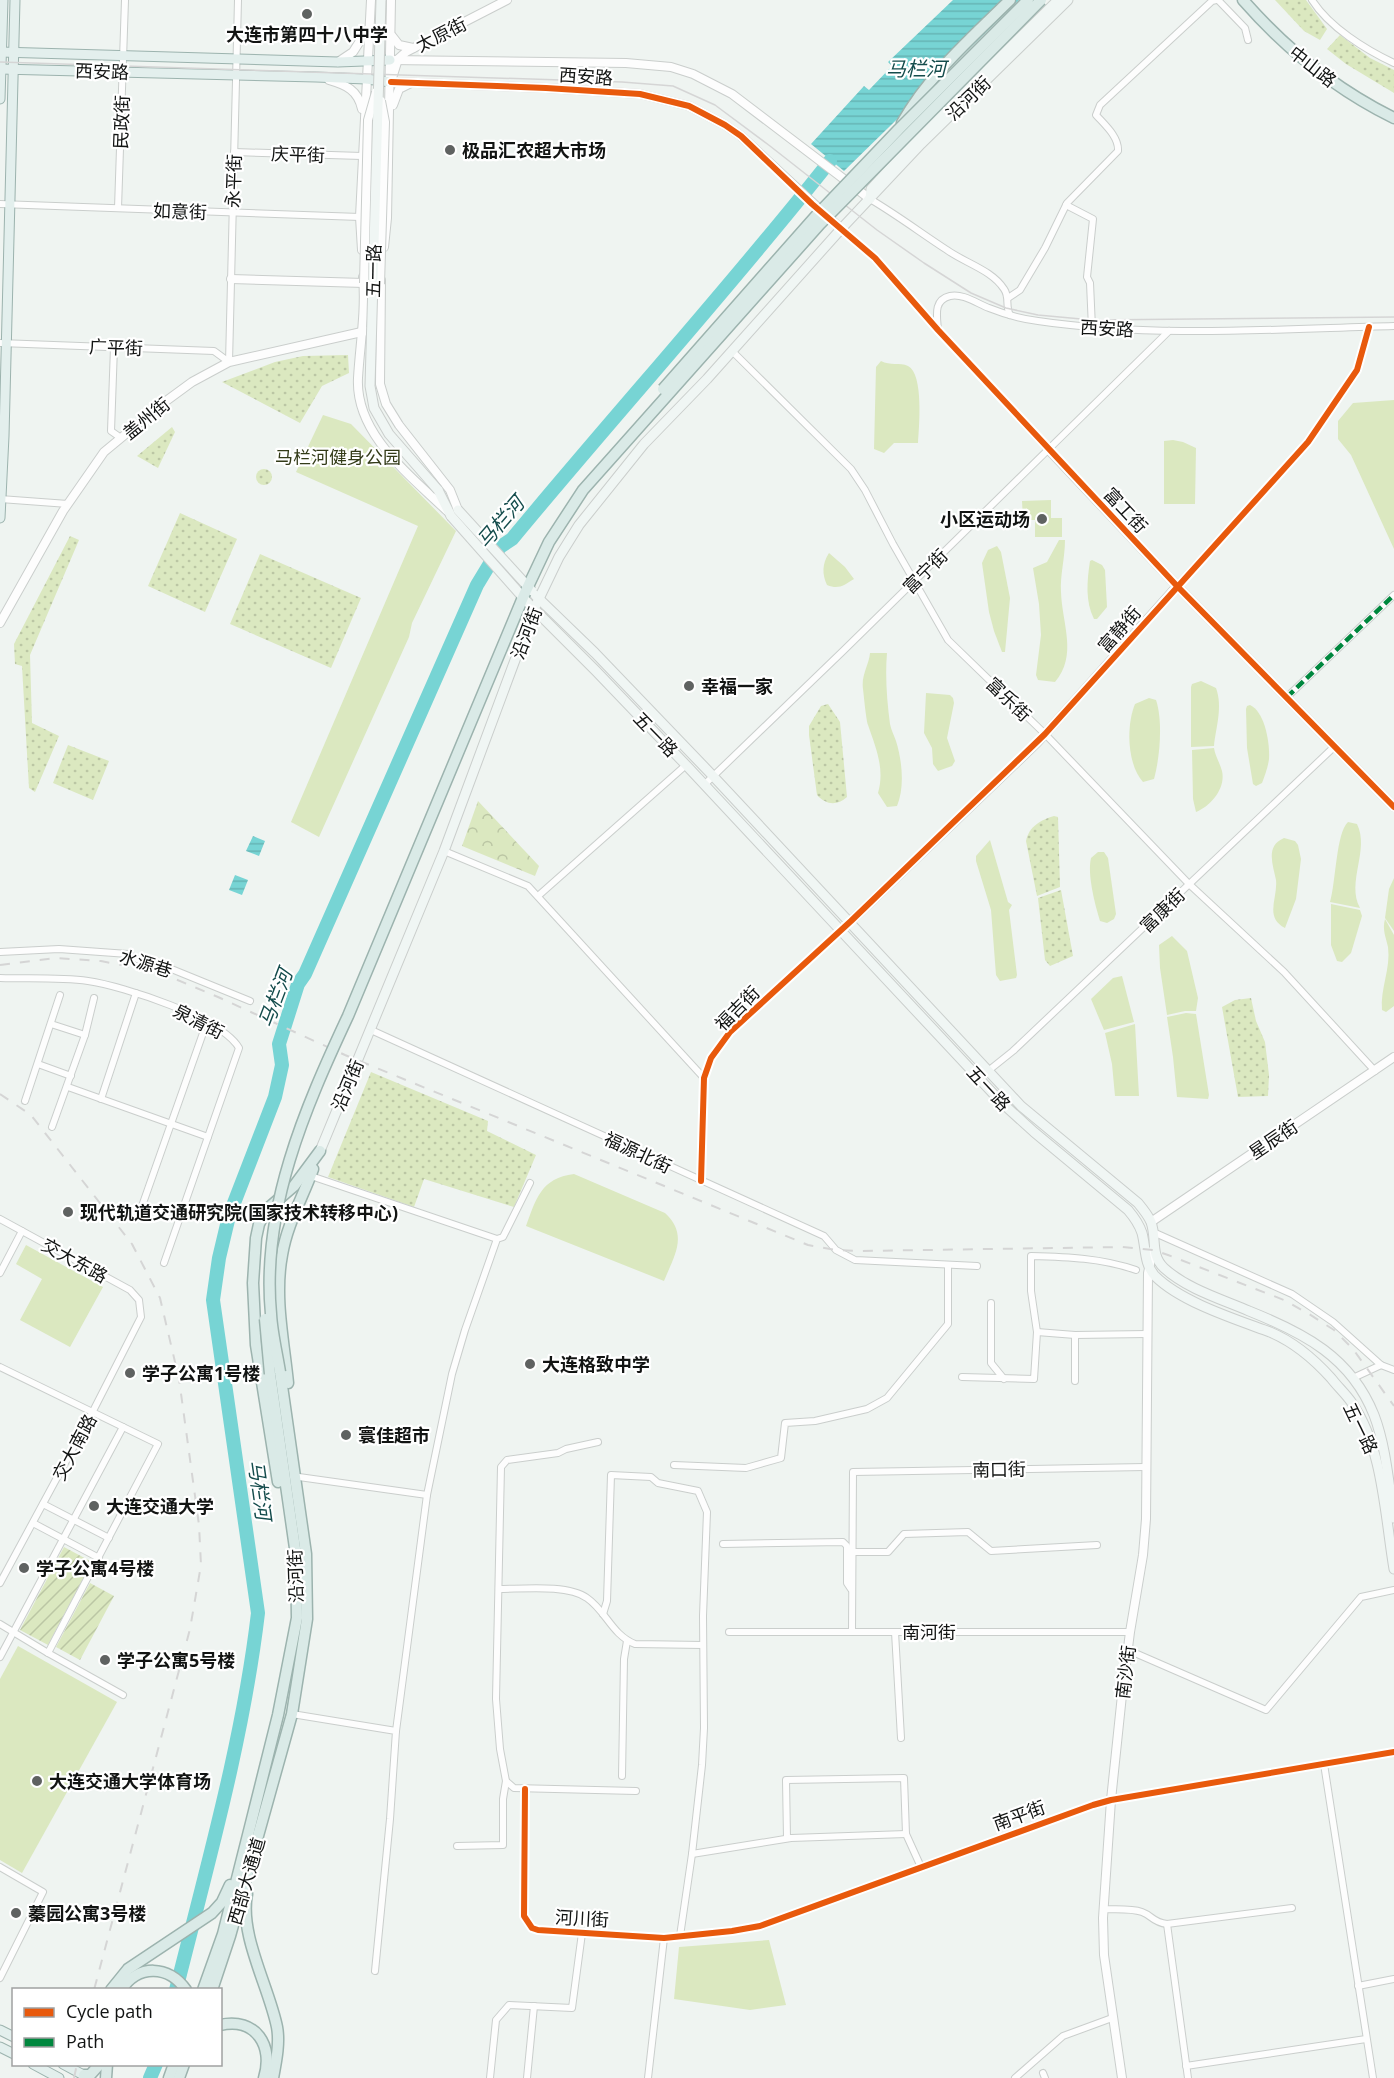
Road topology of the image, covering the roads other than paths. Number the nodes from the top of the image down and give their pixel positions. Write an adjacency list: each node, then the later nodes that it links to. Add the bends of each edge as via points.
1 (3, 0): 21 (main road)
2 (15, 0): 22 (main road)
3 (125, 0): 23 (street, 民政街)
4 (238, 0): 24 (street, 永平街)
5 (370, 0): 17 (street)
6 (381, 0): 37 (main road, 五一路, bridge)
7 (391, 0): 18 (street)
8 (507, 0): 20 (street, 太原街)
9 (1010, 0): 42 (highway, bridge, via 942,67)
10 (1028, 0): 42 (highway, bridge)
11 (1041, 0): 142 (highway, bridge, via 820,224 583,490 549,542 324,1068 285,1172 271,1260)
12 (1058, 0): 45 (main road, 沿河街, via 916,140 871,189)
13 (1068, 0): 45 (main road, 沿河街)
14 (1217, 0): 19 (street, via 1245,28); 47 (street, via 1100,105 1096,115 1113,134 1118,151)
15 (1243, 0): 40 (highway, 中山路, via 1307,64)
16 (1312, 0): 28 (street, via 1344,32)
17 (369, 16): 25 (street); 27 (street, via 358,47)
18 (391, 29): 20 (street, via 399,45); 26 (street)
19 (1248, 40)
20 (415, 48): 26 (street, 太原街)
21 (1, 52): 22 (main road, 西安路); 29 (main road)
22 (14, 52): 23 (main road, 西安路); 30 (main road)
23 (123, 56): 24 (main road, 西安路); 31 (street, 民政街)
24 (236, 59): 27 (main road, 西安路); 32 (street, 永平街)
25 (367, 60): 26 (main road, 西安路); 27 (main road, 西安路); 34 (street)
26 (394, 60): 34 (street, 太原街); 35 (street); 45 (street, 西安路, via 671,67 732,94)
27 (338, 62)
28 (1394, 63)
29 (0, 69): 30 (main road, 西安路); 38 (main road)
30 (14, 69): 31 (main road, 西安路); 46 (main road)
31 (123, 72): 32 (main road, 西安路); 48 (street, 民政街)
32 (236, 76): 33 (main road, 西安路); 43 (street, 永平街)
33 (316, 77): 34 (main road, 西安路); 39 (street, via 351,88)
34 (366, 78): 35 (main road, 西安路); 39 (street)
35 (391, 82): 36 (street, 西安路); 41 (street)
36 (413, 83): 41 (street, via 399,89); 51 (street, 西安路, via 639,94 689,106 725,125)
37 (378, 85): 54 (street, bridge, via 368,120); 55 (street, bridge, via 385,122); 73 (main road, 五一路, bridge, via 370,386 374,408 389,434)
38 (0, 99)
39 (364, 116): 44 (street)
40 (1394, 118)
41 (390, 124): 55 (street)
42 (899, 129): 142 (highway, bridge, via 814,218 578,486 544,538 318,1065 279,1170 265,1259 264,1313)
43 (234, 152): 44 (street, 庆平街); 49 (street, 永平街)
44 (362, 156): 50 (street)
45 (870, 199): 51 (main road, 沿河街); 56 (street, via 995,279)
46 (5, 204): 48 (street, 如意街); 52 (main road)
47 (1066, 205): 56 (street, via 1020,290); 60 (street, via 1093,219 1087,277)
48 (118, 208): 49 (street, 如意街)
49 (232, 213): 50 (street, 如意街); 53 (street, 永平街)
50 (360, 217): 54 (street)
51 (841, 229): 62 (street, 富工街, via 875,258); 67 (main road, 沿河街)
52 (4, 272): 65 (main road)
53 (231, 279): 54 (street); 68 (street, 永平街)
54 (364, 283): 63 (street)
55 (380, 284): 61 (street)
56 (1008, 298): 57 (street, via 1006,308)
57 (1010, 315): 60 (street, 西安路); 62 (street, 西安路, via 962,297 948,296 937,306)
58 (1394, 326): 59 (street, 西安路)
59 (1370, 327): 64 (street, 西安路); 76 (street, 富静街, via 1357,370 1308,442)
60 (1092, 328): 64 (street, 西安路)
61 (379, 329): 63 (street, 盖州街); 73 (street, via 380,384 386,404 450,490)
62 (938, 330): 70 (street, 富工街)
63 (362, 331): 68 (street, 盖州街); 73 (street, via 358,393 367,423 380,444)
64 (1169, 331): 70 (street, 富宁街)
65 (3, 343): 66 (street, 广平街); 71 (main road)
66 (114, 347): 68 (street, 广平街, via 213,351); 69 (street, via 111,431)
67 (732, 351): 75 (street, 富乐街, via 851,469); 78 (main road, 沿河街, via 601,495 559,557)
68 (228, 362): 69 (street, 盖州街, via 192,382)
69 (121, 438): 72 (street, 盖州街, via 105,452)
70 (1049, 450): 75 (street, 富宁街); 76 (street, 富工街)
71 (1, 499): 72 (street); 74 (main road)
72 (68, 504): 80 (street, 盖州街)
73 (455, 513): 78 (main road, 五一路, bridge); 79 (main road, 五一路, bridge)
74 (0, 518)
75 (914, 581): 82 (street, 富乐街, via 948,640); 85 (street, 富宁街)
76 (1177, 586): 81 (street, 富工街); 82 (street, 富静街)
77 (1394, 595): 81 (street)
78 (539, 599): 79 (main road, 沿河街); 85 (main road, 五一路)
79 (531, 606): 84 (main road, 五一路); 88 (main road, 沿河街)
80 (0, 623)
81 (1287, 698): 83 (street, 富工街)
82 (1045, 734): 89 (street, 富乐街); 91 (street, 富静街)
83 (1334, 747): 87 (street, 富工街); 89 (street, 富康街)
84 (686, 765): 86 (main road, 五一路); 90 (street)
85 (713, 776): 86 (street, 富宁街); 91 (main road, 五一路)
86 (704, 785): 92 (main road, 五一路)
87 (1394, 807)
88 (444, 851): 90 (street, via 528,886); 100 (main road, 沿河街)
89 (1189, 884): 105 (street, 富康街); 106 (street, 富乐街, via 1284,972)
90 (538, 896): 108 (street)
91 (851, 921): 92 (street, 福吉街); 105 (main road, 五一路)
92 (842, 930): 108 (street, 福吉街, via 730,1032 711,1058); 131 (main road, 五一路, via 1002,1104 1128,1210 1142,1234)
93 (0, 952): 98 (street, 水源巷, via 128,954)
94 (0, 978): 95 (street, 泉清街, via 78,980)
95 (136, 993): 110 (street); 114 (street, 泉清街, via 224,1030 235,1040 239,1048)
96 (60, 995): 99 (street)
97 (94, 998): 102 (street)
98 (250, 1001)
99 (51, 1024): 102 (street); 104 (street)
100 (371, 1030): 115 (main road, 沿河街); 117 (street, 福源北街)
101 (202, 1033): 112 (street)
102 (85, 1035): 107 (street)
103 (1394, 1057): 106 (street, 星辰街)
104 (38, 1064): 107 (street); 111 (street)
105 (988, 1071): 122 (main road, 五一路, via 1022,1107 1138,1203)
106 (1375, 1071): 122 (street, 星辰街)
107 (71, 1076): 109 (street)
108 (704, 1078): 117 (street, 福吉街)
109 (68, 1087): 110 (street); 113 (street)
110 (101, 1099): 112 (street)
111 (25, 1101)
112 (170, 1124): 114 (street); 120 (street)
113 (52, 1127)
114 (208, 1137): 128 (street, 泉清街)
115 (320, 1151): 116 (highway); 119 (highway)
116 (311, 1176): 125 (street); 127 (highway, via 293,1216)
117 (701, 1181): 129 (street, 福源北街, via 824,1236 836,1250 855,1260)
118 (530, 1183): 125 (street, via 503,1237)
119 (281, 1199): 127 (highway, via 289,1206); 171 (highway, via 266,1210 259,1224 254,1294 256,1345)
120 (142, 1206)
121 (0, 1219): 123 (street, 交大东路)
122 (1151, 1222): 124 (main road, 五一路)
123 (22, 1231): 133 (street); 135 (street, 交大东路, via 130,1290)
124 (1153, 1232): 126 (main road, 五一路); 139 (street, via 1292,1294 1333,1322)
125 (497, 1239): 153 (street, via 452,1374)
126 (1153, 1250): 131 (street, 南沙街); 145 (main road, 五一路, via 1170,1273 1202,1291 1297,1331 1334,1356)
127 (282, 1255): 152 (highway, via 279,1297)
128 (164, 1263)
129 (948, 1266): 130 (street, 福源北街); 150 (street, via 948,1324 887,1398 867,1409 815,1421 785,1423 781,1458 746,1468)
130 (977, 1266)
131 (1148, 1266): 137 (street, 南沙街); 165 (main road, 五一路, via 1162,1281 1194,1301 1287,1339 1316,1363 1352,1403 1376,1457)
132 (1136, 1269): 136 (street, via 1086,1258 1031,1256)
133 (0, 1273)
134 (991, 1303): 144 (street, via 991,1363)
135 (141, 1308): 147 (street, 交大南路, via 138,1324)
136 (1037, 1332): 138 (street); 144 (street, via 1034,1379)
137 (1147, 1334): 138 (street); 151 (street, 南沙街)
138 (1075, 1335): 146 (street)
139 (1381, 1365): 141 (street); 145 (street)
140 (0, 1367): 147 (street)
141 (1394, 1370)
142 (275, 1373): 160 (highway, 沿河街); 171 (highway, 沿河街, via 296,1555)
143 (962, 1377): 144 (street)
144 (1004, 1378)
145 (1353, 1378): 155 (main road, 五一路, via 1374,1416)
146 (1075, 1381)
147 (92, 1413): 148 (street); 154 (street, 交大南路)
148 (123, 1427): 156 (street); 158 (street, via 158,1444)
149 (598, 1442): 167 (street, via 558,1453 507,1460 501,1467)
150 (674, 1465)
151 (1145, 1467): 163 (street, 南口街, via 853,1472); 177 (street, 南沙街, via 1143,1555)
152 (299, 1477): 153 (street); 160 (highway)
153 (427, 1495): 185 (street)
154 (43, 1504): 156 (street); 157 (street, 交大南路)
155 (1394, 1518)
156 (74, 1519): 158 (street); 159 (street)
157 (33, 1523): 159 (street); 166 (street, 交大南路)
158 (109, 1538): 164 (street)
159 (63, 1539): 164 (street); 173 (street)
160 (304, 1542): 184 (highway, 沿河街, via 307,1619)
161 (723, 1544): 169 (street, via 843,1542 847,1584)
162 (1098, 1545): 163 (street, via 991,1551 968,1532 904,1534 888,1552)
163 (852, 1552): 169 (street)
164 (99, 1558): 181 (street)
165 (1394, 1569)
166 (0, 1582)
167 (499, 1589): 170 (street, via 570,1590 588,1598); 192 (street, via 496,1699)
168 (1394, 1590): 180 (street, via 1360,1597 1266,1710)
169 (852, 1591): 175 (street)
170 (603, 1614): 178 (street); 179 (street, via 607,1601 611,1475 651,1477 658,1484 698,1491 707,1512)
171 (297, 1618): 190 (highway, 沿河街)
172 (0, 1624): 173 (street)
173 (13, 1632): 181 (street); 182 (street)
174 (729, 1632): 175 (street, 南河街)
175 (852, 1632): 176 (street, 南河街)
176 (895, 1632): 177 (street, 南河街); 186 (street)
177 (1130, 1632): 180 (street, 南沙街)
178 (627, 1641): 179 (street); 191 (street)
179 (703, 1645): 201 (street, via 702,1765)
180 (1128, 1650): 195 (street, 南沙街)
181 (48, 1653): 183 (street)
182 (0, 1657)
183 (123, 1695)
184 (292, 1714): 185 (street); 189 (highway, 沿河街)
185 (396, 1731): 210 (street)
186 (901, 1738)
187 (1394, 1752): 188 (street, 南平街)
188 (1324, 1764): 195 (street, 南平街); 214 (street)
189 (275, 1771): 196 (highway, 西部大通道)
190 (263, 1775): 197 (highway, 西部大通道)
191 (622, 1776)
192 (506, 1781): 193 (street); 200 (street, via 503,1845)
193 (525, 1790): 194 (street); 207 (street, 河川街, via 524,1916 538,1930)
194 (636, 1791)
195 (1111, 1800): 202 (street, 南平街); 205 (street, 南沙街)
196 (266, 1809): 218 (highway, 西部大通道); 230 (highway, via 245,1900 257,1966 277,2028)
197 (252, 1819): 215 (highway, via 222,1902 212,1913 129,1969); 217 (highway, 西部大通道, via 223,1934)
198 (906, 1834): 199 (street); 199 (street, via 904,1778 786,1780); 202 (street)
199 (787, 1838): 201 (street)
200 (457, 1846)
201 (692, 1854): 208 (street)
202 (921, 1867): 208 (street, 南平街, via 760,1926)
203 (0, 1868): 211 (street, via 43,1892)
204 (1292, 1908): 206 (street)
205 (1103, 1909): 206 (street, via 1136,1910 1156,1923); 220 (street, 南沙街, via 1102,1936)
206 (1167, 1924): 226 (street)
207 (582, 1933): 209 (street, 河川街); 219 (street, via 572,2008)
208 (680, 1936): 209 (street, 南平街)
209 (664, 1938): 233 (street)
210 (375, 1971)
211 (0, 1978)
212 (1394, 1978): 214 (street)
213 (124, 1986): 216 (highway, via 141,1972 151,1970 172,1975)
214 (1358, 1986): 222 (street)
215 (112, 1988)
216 (185, 1988)
217 (203, 1988)
218 (212, 1988)
219 (534, 2007): 231 (street, via 509,2006 496,2020); 232 (street)
220 (1112, 2018): 234 (street, via 1064,2036); 235 (street, 南沙街)
221 (222, 2025): 229 (highway, via 250,2026 258,2034 267,2062)
222 (1366, 2039): 226 (street); 237 (street)
223 (37, 2066): 228 (main road)
224 (67, 2066): 227 (main road)
225 (98, 2066): 227 (highway)
226 (1186, 2066): 236 (street)
227 (86, 2077)
228 (59, 2078)
229 (264, 2078)
230 (273, 2078)
231 (490, 2078)
232 (527, 2078)
233 (648, 2078)
234 (1015, 2078)
235 (1122, 2078)
236 (1188, 2078)
237 (1373, 2078)

